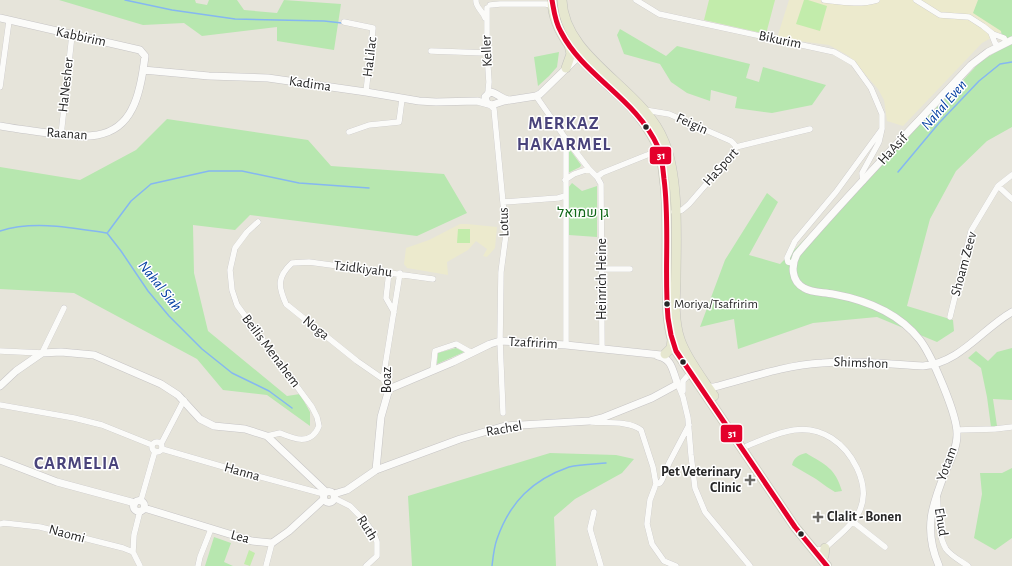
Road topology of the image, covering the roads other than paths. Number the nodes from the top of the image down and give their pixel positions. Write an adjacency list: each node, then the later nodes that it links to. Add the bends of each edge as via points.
1 (476, 0): 9 (street, Keller)
2 (562, 0): 19 (main road, via 564,16)
3 (636, 0): 29 (street, Bikurim, via 659,14 834,52 853,63 871,88 882,114)
4 (824, 0): 5 (street, via 868,3)
5 (877, 0)
6 (916, 0): 15 (street, via 940,15 970,18)
7 (489, 4): 8 (street); 9 (street); 11 (street, Keller)
8 (552, 4): 16 (main road, via 560,29)
9 (480, 8): 11 (street, Keller)
10 (0, 18): 12 (street, Kabbirim)
11 (486, 20): 18 (street, Keller)
12 (9, 21): 14 (street, Kabbirim); 22 (street)
13 (344, 22): 23 (street, HaLilac, via 373,28)
14 (72, 35): 21 (street, Kabbirim, via 140,50 145,56); 32 (street, HaNesher)
15 (1002, 41): 40 (street, HaAsif, via 971,65)
16 (568, 43): 19 (main road); 20 (main road, via 571,54)
17 (431, 51): 18 (street)
18 (487, 53): 26 (street, Keller)
19 (582, 54): 20 (street); 27 (main road); 35 (main road, via 636,112)
20 (566, 68): 24 (street)
21 (143, 70): 23 (street, Kadima, via 268,78); 32 (street, Raanan, via 132,109 120,125 110,132 96,136)
22 (0, 87)
23 (366, 92): 25 (street, Kadima)
24 (536, 96): 26 (street, via 509,100); 33 (street)
25 (402, 99): 26 (street, Kadima, via 436,102); 31 (street, via 399,122 369,125)
26 (491, 99): 44 (street, Lotus)
27 (645, 110): 34 (street, Feigin, via 669,114 731,141); 46 (main road, via 661,135 669,155)
28 (0, 126): 32 (street, Raanan)
29 (882, 129): 40 (street, Bikurim, via 879,142 862,173); 49 (street, via 836,192 795,241 787,258 788,262)
30 (810, 130): 34 (street, HaSport)
31 (349, 132)
32 (61, 135)
33 (566, 139): 36 (street); 39 (street)
34 (736, 147): 46 (street, HaSport, via 689,204)
35 (660, 153): 38 (street, via 647,155); 45 (main road)
36 (589, 169): 38 (street); 39 (street)
37 (1012, 175): 41 (street, Shoam Zeev)
38 (597, 177): 50 (street, Heinrich Heine, via 601,189)
39 (565, 180): 42 (street)
40 (863, 181): 49 (street, via 809,240)
41 (998, 186): 43 (street); 58 (street, Shoam Zeev, via 971,231)
42 (565, 196): 44 (street); 61 (street)
43 (1012, 199)
44 (503, 202): 60 (street, Lotus, via 506,234 501,272)
45 (667, 206): 46 (street); 59 (main road, via 667,306)
46 (675, 212): 64 (main road, via 676,312)
47 (258, 222): 90 (street, Beilis Menahem, via 235,248 230,270 232,290 237,305 312,408 319,426 313,435 304,440 293,439 280,433)
48 (292, 263): 52 (street, Tzidkiyahu, via 309,262); 77 (street, Noga, via 281,277 280,290 286,304)
49 (792, 263): 68 (street, via 796,281 804,288 854,298 887,312 919,339)
50 (602, 269): 51 (street); 62 (street, Heinrich Heine)
51 (630, 269)
52 (389, 272): 53 (street, Tzidkiyahu); 57 (street, via 386,298)
53 (400, 273): 54 (street, Tzidkiyahu); 57 (street, Boaz)
54 (434, 279)
55 (64, 308): 65 (street)
56 (1011, 311): 69 (street, Shimshon)
57 (394, 312): 77 (street, Boaz)
58 (950, 317)
59 (672, 340): 64 (main road); 67 (main road, via 671,348)
60 (500, 341): 61 (street, Tzafririm); 66 (street, Tzafririm); 85 (street, Lotus)
61 (566, 345): 62 (street, Tzafririm)
62 (602, 349): 67 (street, Tzafririm)
63 (0, 351): 65 (street)
64 (680, 352): 67 (street, Tzafririm); 73 (street, via 672,361); 75 (main road); 80 (main road)
65 (42, 353): 79 (street); 83 (street, via 94,355 161,384)
66 (472, 353): 74 (street, Tzafririm); 74 (street, via 456,344 435,351)
67 (661, 355): 73 (street, via 667,359)
68 (930, 357): 69 (street); 71 (street); 72 (street, via 929,362)
69 (952, 357): 70 (street, Shimshon)
70 (942, 362): 71 (street, Shimshon); 76 (street)
71 (934, 365): 72 (street, Shimshon); 76 (street, Yotam)
72 (923, 366): 76 (street); 80 (street, Shimshon, via 822,363)
73 (671, 367): 78 (street)
74 (433, 370): 81 (street, Tzafririm)
75 (691, 372): 80 (main road); 82 (street, via 683,381)
76 (938, 375): 89 (street, Yotam)
77 (384, 379): 81 (street, Boaz)
78 (677, 382): 82 (street); 86 (street, Rachel, via 675,386 652,398 613,415)
79 (0, 386)
80 (704, 387): 93 (main road); 109 (main road, via 795,527)
81 (389, 389): 96 (street, Boaz, via 381,417)
82 (683, 398): 87 (street)
83 (184, 400): 90 (street, via 200,419 214,426 245,428); 92 (street)
84 (0, 405): 91 (street, via 102,425)
85 (503, 413)
86 (590, 421): 96 (street, Rachel, via 505,426 460,439); 97 (street, via 630,424 641,430)
87 (689, 425): 97 (street, via 662,480); 117 (street, via 695,488 705,512)
88 (1012, 426): 89 (street)
89 (957, 430): 98 (street, Yotam, via 954,449)
90 (267, 436): 99 (street)
91 (152, 445): 92 (street, via 157,442); 94 (street)
92 (161, 446): 94 (street, via 160,451); 99 (street, Hanna)
93 (747, 446): 104 (street, via 794,430 811,430 835,439 854,462 863,486 863,500); 109 (main road, via 797,522)
94 (155, 451): 101 (street)
95 (0, 460): 101 (street, via 58,482)
96 (376, 470): 100 (street, Rachel)
97 (656, 484): 116 (street, via 650,500 647,524 652,544 664,561)
98 (937, 492): 120 (street, Yotam, via 930,517 933,550); 121 (street, Ehud, via 941,534 946,549)
99 (324, 495): 100 (street, via 331,491); 107 (street, via 289,531)
100 (334, 496): 114 (street, Ruth, via 350,506 374,534 377,556)
101 (138, 502): 102 (street, via 144,503)
102 (142, 509): 106 (street, Lea); 110 (street, via 134,535)
103 (594, 512): 115 (street, via 590,529)
104 (852, 521): 108 (street); 109 (street)
105 (0, 524): 110 (street, Naomi, via 40,527)
106 (211, 529): 107 (street, Lea, via 252,541); 112 (street)
107 (272, 543): 113 (street)
108 (885, 547)
109 (820, 550): 118 (main road); 119 (main road)
110 (133, 552): 111 (street)
111 (140, 566)
112 (198, 566)
113 (266, 566)
114 (366, 566)
115 (601, 566)
116 (676, 566)
117 (750, 566)
118 (827, 566)
119 (832, 566)
120 (939, 566)
121 (968, 566)

